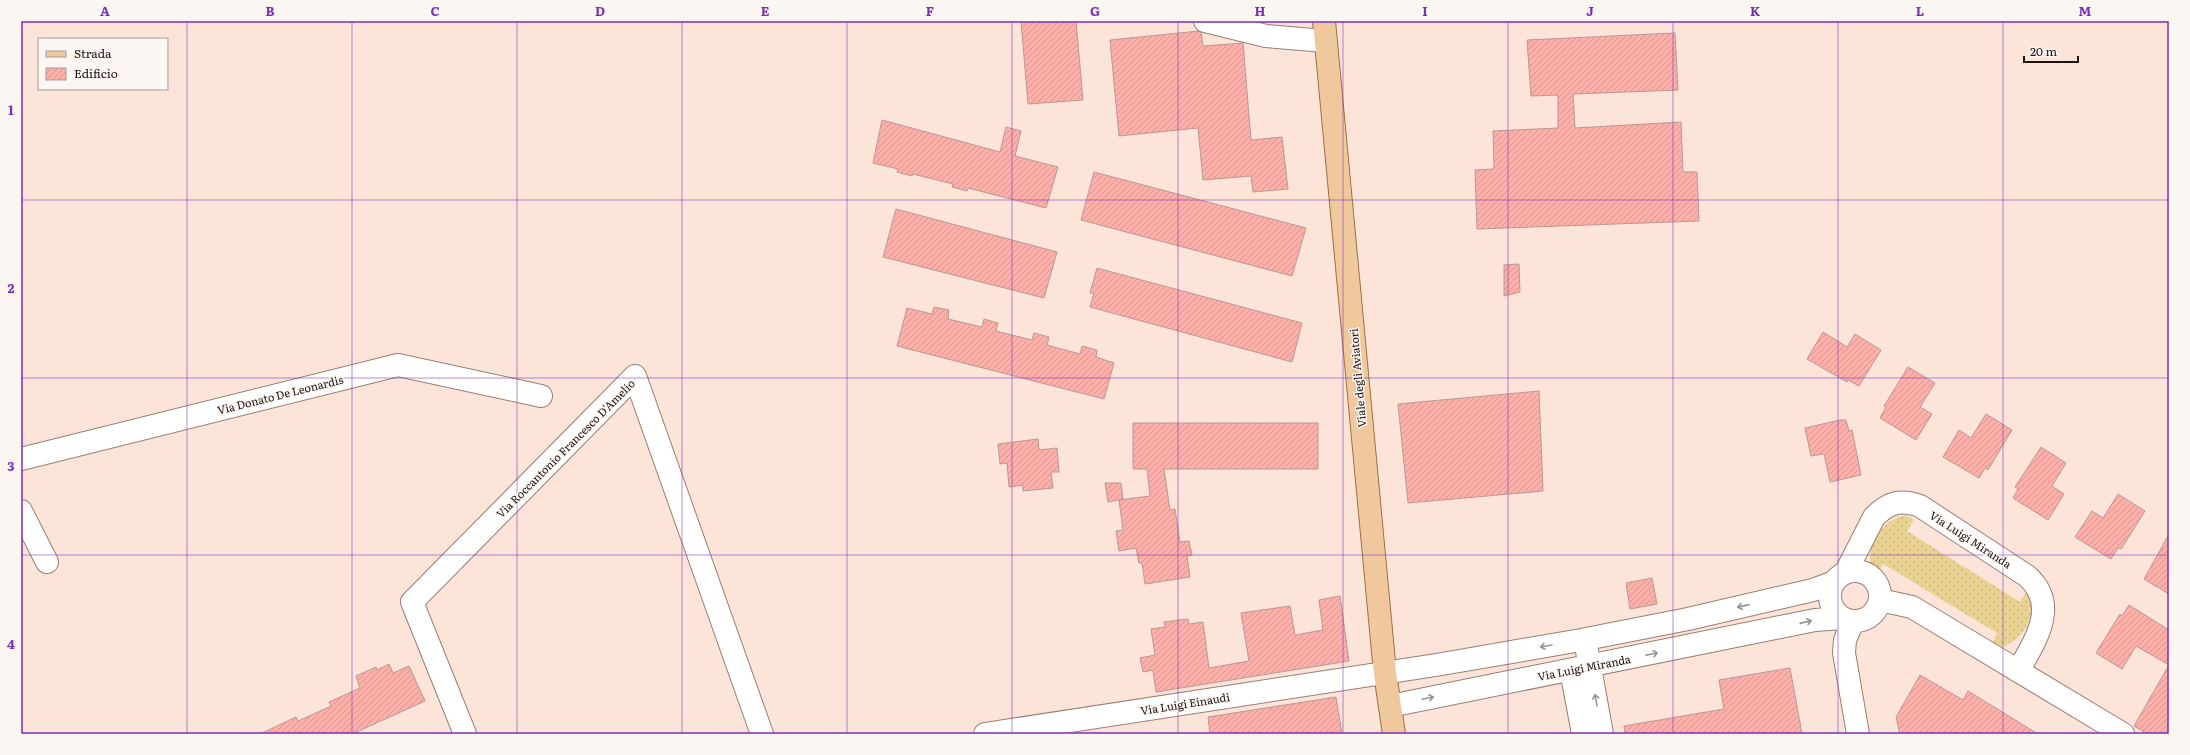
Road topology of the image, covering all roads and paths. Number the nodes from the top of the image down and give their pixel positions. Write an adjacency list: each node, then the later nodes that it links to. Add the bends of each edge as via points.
1 (1205, 21): 2 (street, via 1266,36)
2 (1324, 31): 14 (main road, Viale degli Aviatori)
3 (541, 396): 4 (street, Via Donato De Leonardis, via 398,365)
4 (21, 459)
5 (21, 511): 6 (street)
6 (47, 562)
7 (1840, 577): 8 (street, via 1813,590); 9 (street, via 1856,571 1872,577 1878,588); 10 (street, via 1830,598 1832,606); 15 (street, Via Luigi Miranda, via 1874,517 1880,511 1894,503 1906,501 1920,506 2037,584 2044,602 2043,621)
8 (1771, 599): 11 (street); 12 (street, one-way to 12, via 1688,619)
9 (1880, 600): 10 (street, via 1874,613 1868,618); 15 (street, via 1912,607)
10 (1848, 620): 11 (street, Via Luigi Miranda, one-way to 10, via 1828,618); 24 (street, via 1844,653)
11 (1779, 628): 13 (street, Via Luigi Miranda, one-way to 11)
12 (1584, 639): 13 (street); 14 (street, one-way to 14)
13 (1580, 668): 16 (street, Via Luigi Miranda, one-way to 13); 22 (street); 23 (street, one-way to 13)
14 (1385, 672): 16 (main road, Viale degli Aviatori); 20 (street, Via Luigi Einaudi)
15 (2018, 672): 17 (street)
16 (1390, 706): 21 (main road, Viale degli Aviatori)
17 (2101, 728): 25 (street)
18 (465, 734): 19 (street, Via Roccantonio Francesco D'Amelio, via 412,602 635,376)
19 (762, 734)
20 (985, 734)
21 (1394, 734)
22 (1583, 734)
23 (1602, 734)
24 (1858, 734)
25 (2123, 734)

